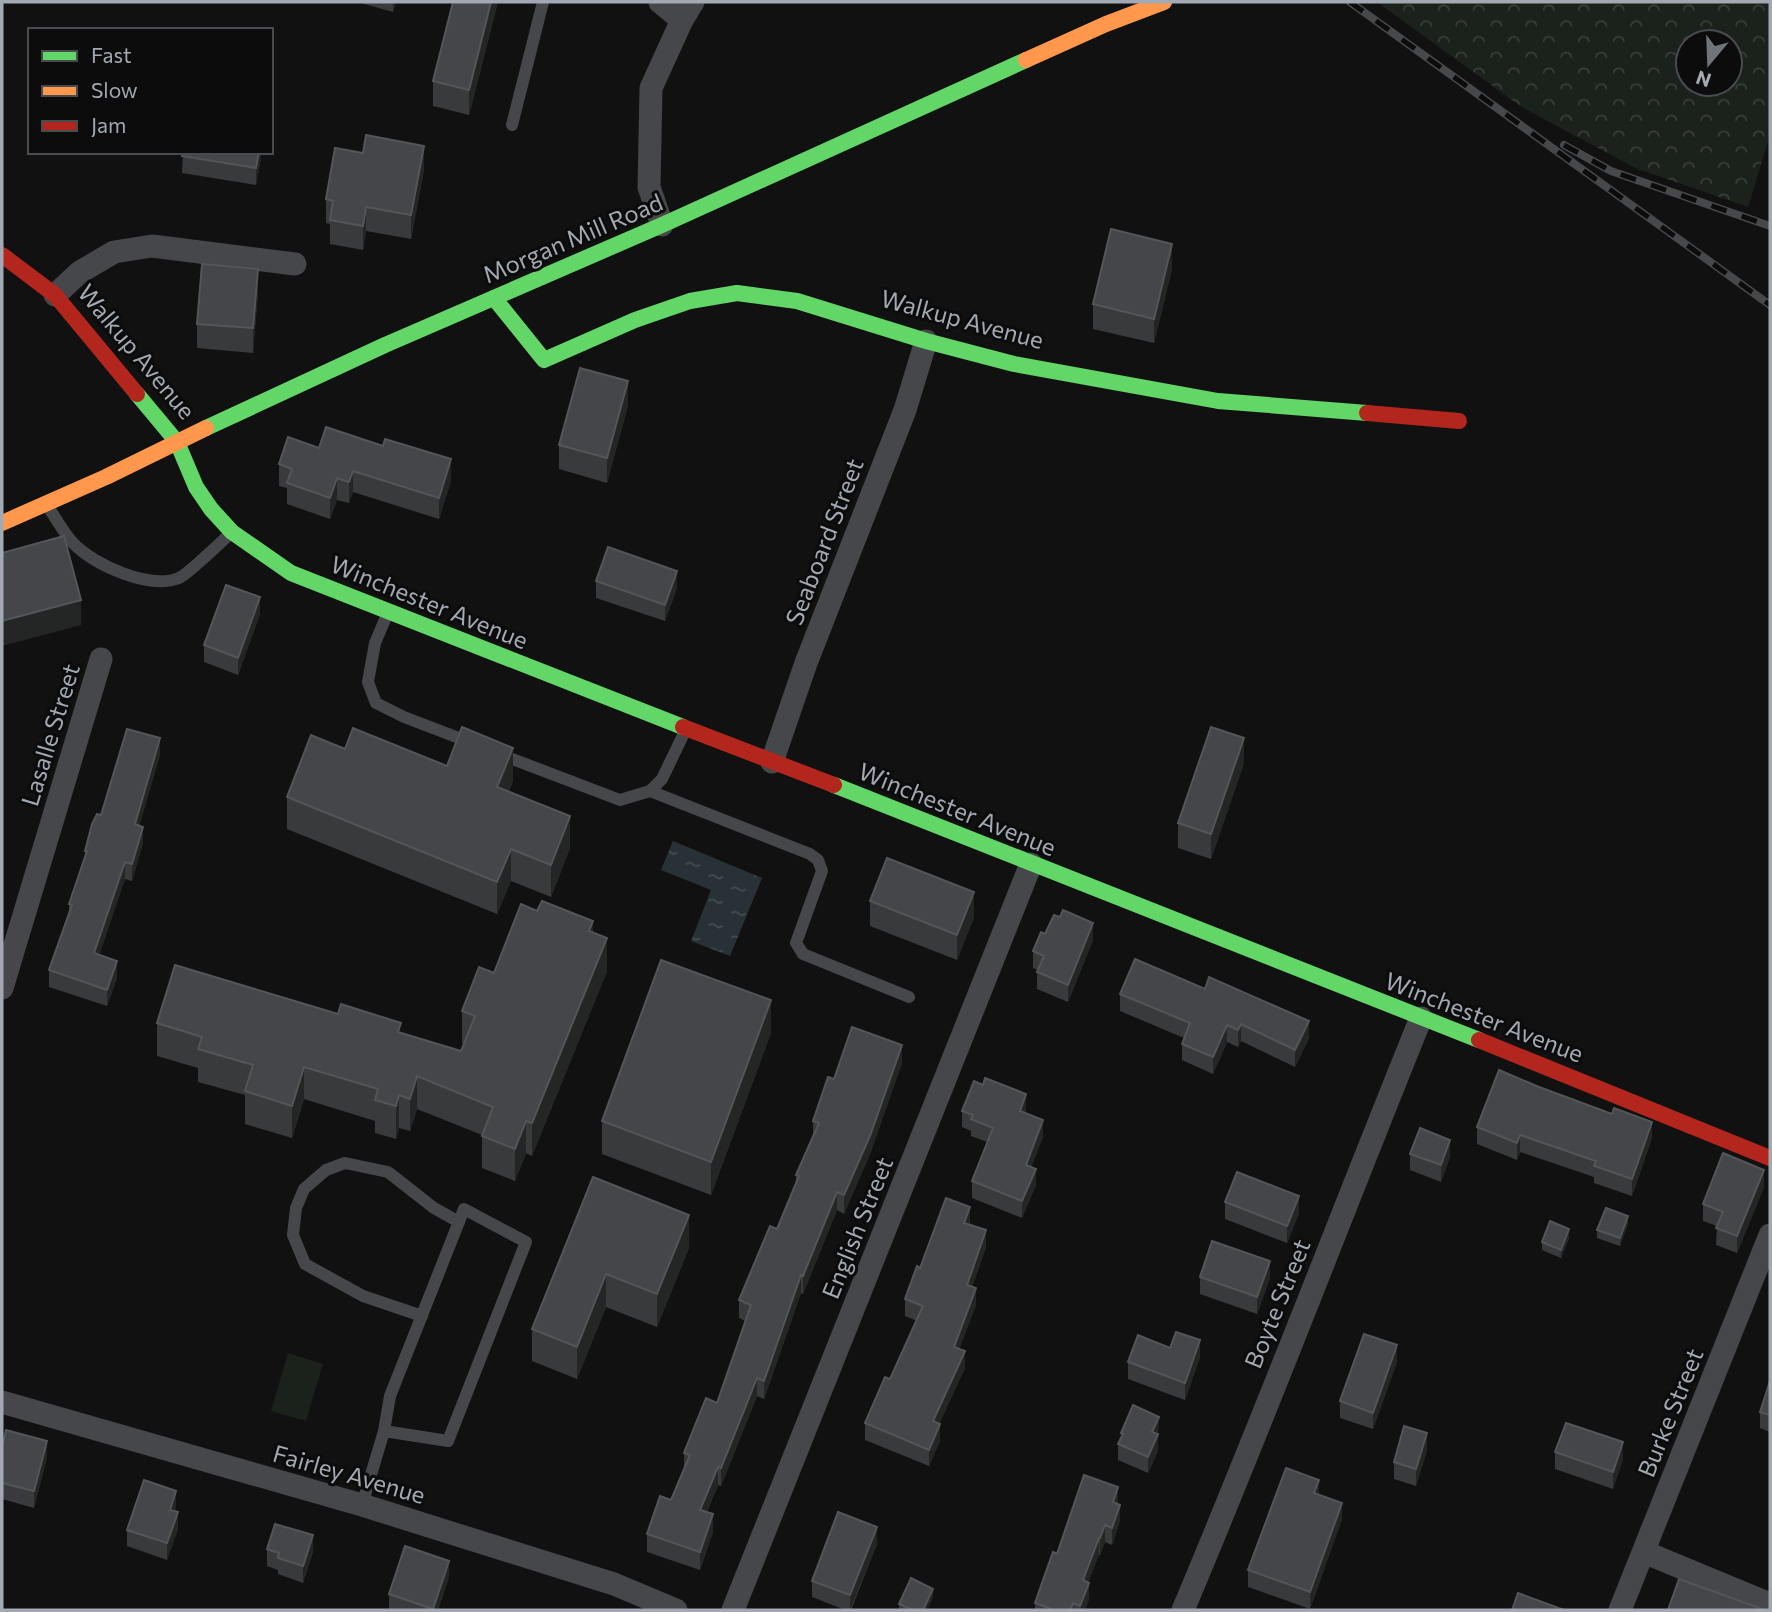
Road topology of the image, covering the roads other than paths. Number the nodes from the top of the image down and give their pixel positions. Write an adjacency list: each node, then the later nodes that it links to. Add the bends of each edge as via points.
1 (543, 2): 5 (lane)
2 (660, 2): 4 (street)
3 (1164, 2): 6 (street, Morgan Mill Road)
4 (687, 11): 6 (street, via 651,88 649,187)
5 (512, 125)
6 (662, 225): 10 (street, Morgan Mill Road)
7 (2, 255): 9 (street, Walkup Avenue)
8 (295, 264): 9 (street, Walkup Avenue, via 152,246 114,252 80,272)
9 (55, 295): 13 (street, Walkup Avenue)
10 (494, 298): 11 (street, Walkup Avenue, via 544,360 635,320 690,301 737,293 797,301); 13 (street, Morgan Mill Road)
11 (926, 341): 12 (street, Walkup Avenue, via 1014,364 1218,401); 20 (street, Seaboard Street, via 905,410)
12 (1459, 421)
13 (177, 442): 14 (street, Morgan Mill Road); 16 (street, Winchester Avenue, via 196,486)
14 (46, 503): 15 (street, Morgan Mill Road); 16 (lane, via 73,543 114,569 151,581 179,578)
15 (2, 523)
16 (232, 532): 17 (street, Winchester Avenue, via 291,573)
17 (389, 610): 19 (street, Winchester Avenue, via 449,638); 21 (lane, via 375,643 368,682 376,703 620,800)
18 (101, 659): 23 (street, Lasalle Street)
19 (686, 729): 20 (street, Winchester Avenue); 21 (lane, via 662,779)
20 (772, 762): 22 (street, Winchester Avenue)
21 (650, 791): 24 (lane, via 818,860 822,871 796,943 803,954)
22 (1031, 864): 25 (street, Winchester Avenue); 36 (street, English Street)
23 (2, 988)
24 (909, 997)
25 (1421, 1018): 26 (street, Winchester Avenue); 37 (street, Boyte Street)
26 (1770, 1158)
27 (459, 1222): 29 (lane); 29 (lane, via 388,1172 345,1163 326,1170 303,1189 293,1235 305,1264 363,1296); 31 (lane, via 464,1209 526,1242 448,1441)
28 (1770, 1235): 33 (street, Burke Street)
29 (422, 1316): 31 (lane, via 390,1396)
30 (2, 1402): 32 (street, Fairley Avenue)
31 (384, 1431): 32 (lane)
32 (362, 1505): 35 (street, Fairley Avenue, via 614,1584)
33 (1644, 1552): 34 (street); 38 (street, Burke Street)
34 (1770, 1604)
35 (676, 1610)
36 (733, 1610)
37 (1183, 1610)
38 (1620, 1610)

